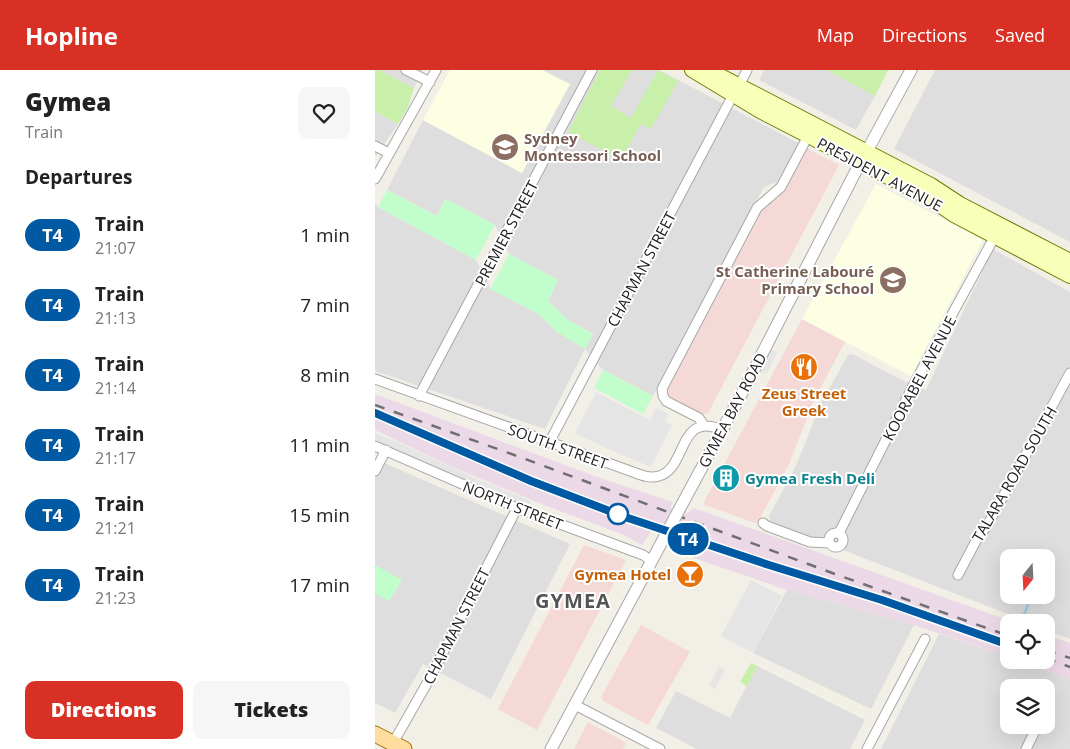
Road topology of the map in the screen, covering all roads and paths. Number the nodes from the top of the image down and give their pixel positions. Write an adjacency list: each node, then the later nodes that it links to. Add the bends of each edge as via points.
1 (406, 70): 8 (street)
2 (437, 70): 8 (street)
3 (592, 70): 22 (street, PREMIER STREET)
4 (691, 70): 9 (main road, PRESIDENT AVENUE)
5 (709, 70): 9 (main road, PRESIDENT AVENUE)
6 (747, 70): 9 (street, CHAPMAN STREET)
7 (911, 70): 13 (street, GYMEA BAY ROAD)
8 (430, 82): 12 (street)
9 (736, 90): 10 (main road, PRESIDENT AVENUE, via 760,112); 13 (main road, PRESIDENT AVENUE); 25 (street, CHAPMAN STREET)
10 (808, 136): 13 (main road, PRESIDENT AVENUE); 23 (street, via 781,187 757,208 663,389 666,400 699,418)
11 (375, 146): 12 (street)
12 (389, 153): 14 (street)
13 (863, 157): 15 (main road, PRESIDENT AVENUE, via 931,185); 24 (street, GYMEA BAY ROAD)
14 (375, 179)
15 (998, 231): 16 (main road, PRESIDENT AVENUE); 19 (main road, PRESIDENT AVENUE); 30 (street, KOORABEL AVENUE, via 914,384 839,533 844,540 841,545 810,542)
16 (1051, 250): 17 (main road, PRESIDENT AVENUE); 18 (main road)
17 (1070, 261)
18 (1070, 265)
19 (1070, 276)
20 (1070, 373): 32 (street, TALARA ROAD SOUTH)
21 (375, 380): 22 (street, SOUTH STREET)
22 (419, 396): 25 (street, SOUTH STREET)
23 (704, 426): 24 (street); 25 (street, SOUTH STREET, via 685,441 667,472 653,477)
24 (722, 430): 31 (street, GYMEA BAY ROAD, bridge)
25 (549, 443)
26 (375, 446): 27 (street, NORTH STREET)
27 (385, 450): 28 (street); 29 (street, NORTH STREET)
28 (375, 471)
29 (517, 508): 31 (street, NORTH STREET); 37 (street, CHAPMAN STREET)
30 (763, 523)
31 (652, 561): 34 (street, GYMEA BAY ROAD)
32 (958, 575)
33 (925, 639): 40 (street)
34 (575, 705): 38 (street, GYMEA BAY ROAD); 39 (street)
35 (375, 734): 37 (main road)
36 (1034, 734): 41 (street)
37 (398, 746)
38 (551, 749)
39 (660, 749)
40 (867, 749)
41 (1026, 749)

